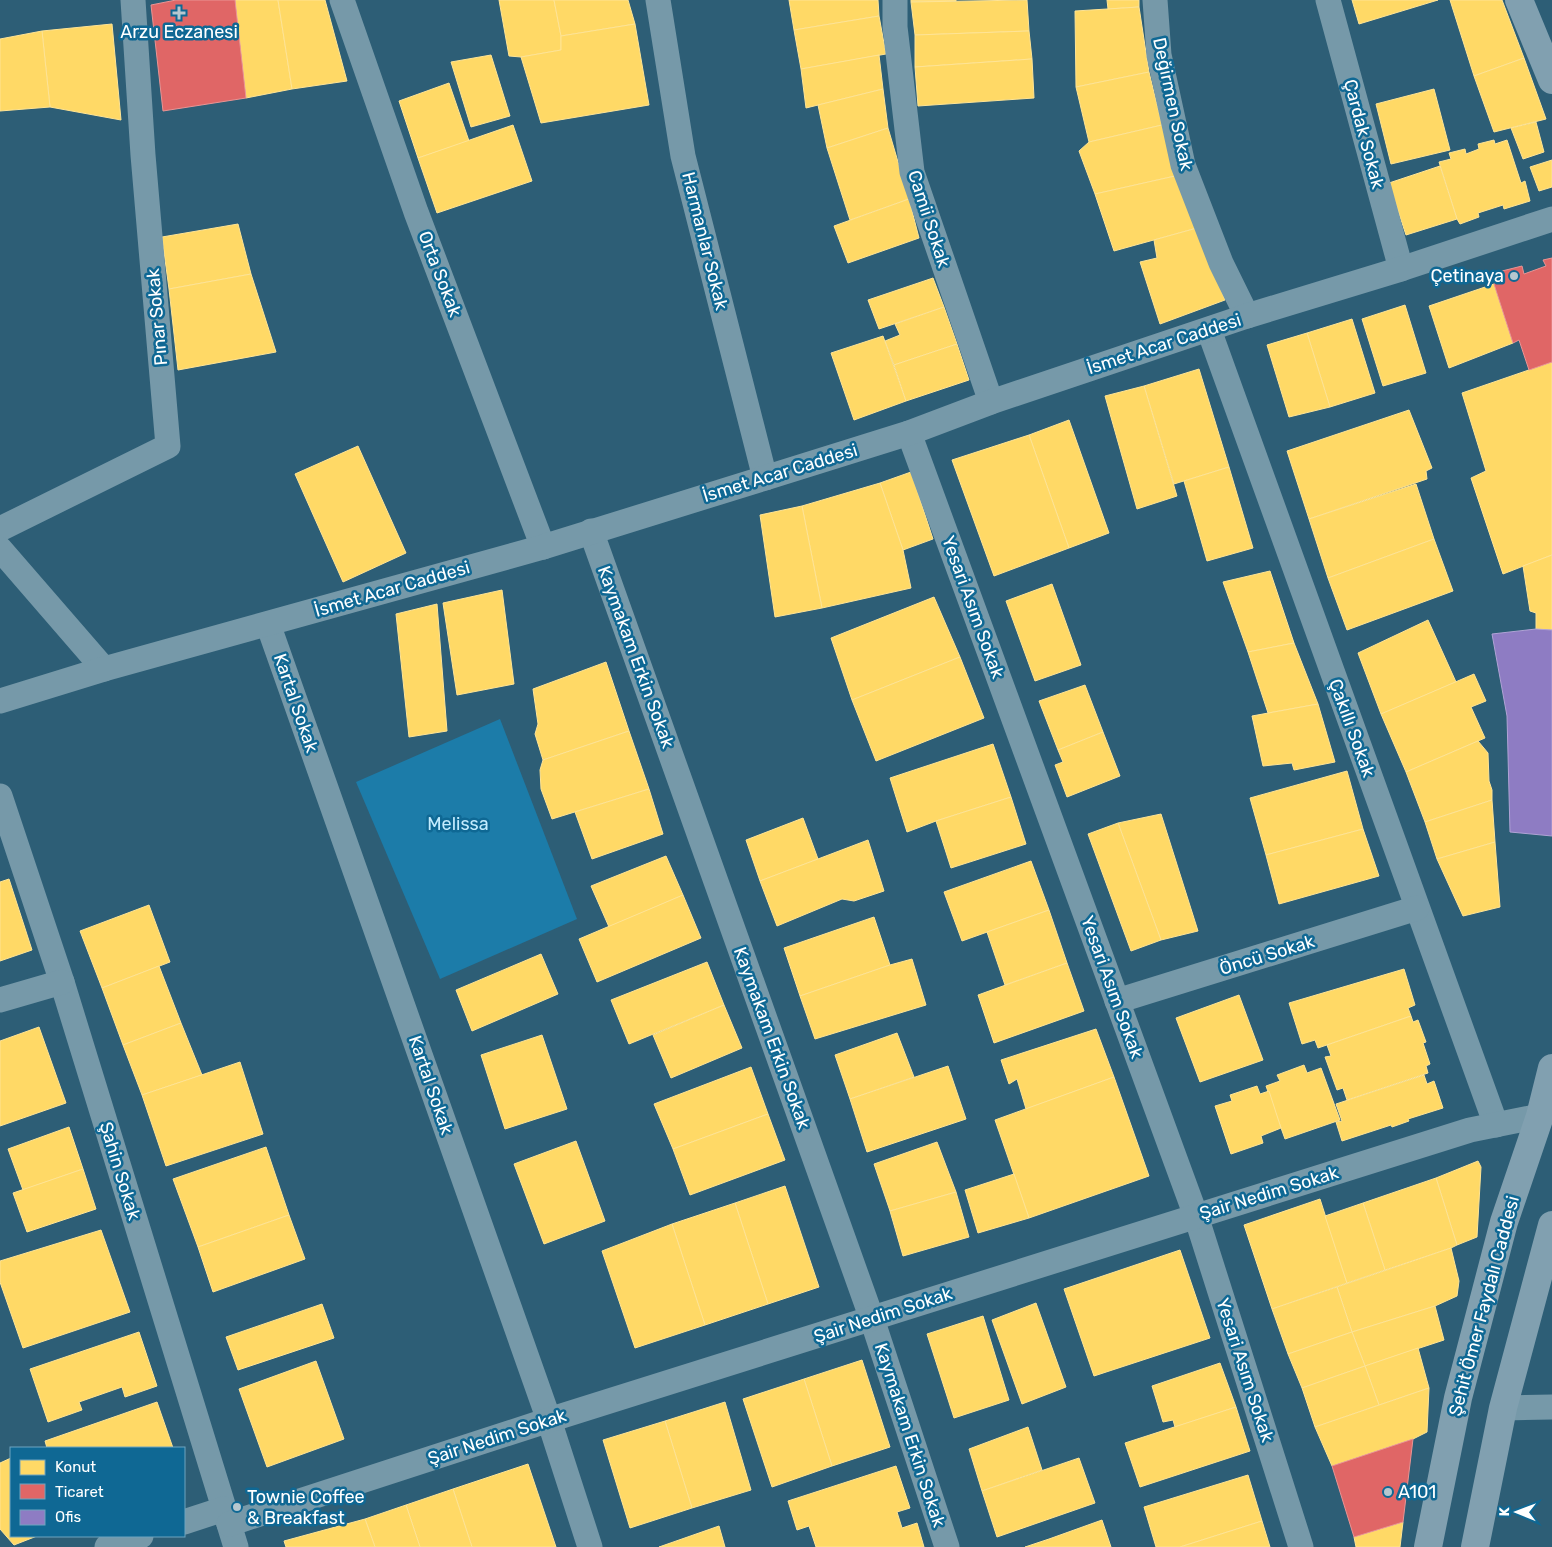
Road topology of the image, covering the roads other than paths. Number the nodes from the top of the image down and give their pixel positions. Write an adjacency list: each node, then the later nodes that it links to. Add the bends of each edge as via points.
1 (134, 0): 16 (street, Pınar Sokak, via 143,155 168,446)
2 (342, 0): 18 (street, Orta Sokak, via 416,212)
3 (658, 0): 15 (street, Harmanlar Sokak, via 683,156)
4 (895, 0): 13 (street, Camii Sokak, via 895,27 912,172)
5 (1155, 0): 11 (street, Değirmen Sokak, via 1159,55 1183,165 1221,263)
6 (1328, 0): 10 (street, Çardak Sokak)
7 (1519, 0): 8 (main road)
8 (1552, 80)
9 (1552, 219): 10 (street, İsmet Acar Caddesi)
10 (1400, 269): 11 (street, İsmet Acar Caddesi)
11 (1247, 316): 12 (street, İsmet Acar Caddesi)
12 (1209, 330): 13 (street, İsmet Acar Caddesi); 24 (street, Çakıllı Sokak)
13 (991, 402): 14 (street, İsmet Acar Caddesi)
14 (909, 433): 15 (street, İsmet Acar Caddesi); 27 (street, Yesari Asım Sokak)
15 (765, 478): 17 (street, İsmet Acar Caddesi)
16 (0, 529)
17 (591, 531): 18 (street, İsmet Acar Caddesi); 33 (street, Kaymakam Erkin Sokak)
18 (543, 547): 20 (street, İsmet Acar Caddesi)
19 (0, 549): 21 (street)
20 (268, 624): 21 (street, İsmet Acar Caddesi); 36 (street, Kartal Sokak)
21 (104, 669): 22 (street, İsmet Acar Caddesi)
22 (0, 701)
23 (0, 796): 25 (street, Şahin Sokak)
24 (1418, 908): 27 (street, Öncü Sokak); 30 (street, Çakıllı Sokak)
25 (62, 982): 26 (street); 38 (street, Şahin Sokak)
26 (0, 1000)
27 (1117, 1001): 31 (street, Yesari Asım Sokak)
28 (1552, 1068): 29 (main road, Şehit Ömer Faydalı Caddesi)
29 (1540, 1116): 30 (street, Şair Nedim Sokak); 44 (main road, Şehit Ömer Faydalı Caddesi, via 1504,1222 1458,1398)
30 (1496, 1125): 31 (street, Şair Nedim Sokak, via 1470,1130)
31 (1196, 1216): 33 (street, Şair Nedim Sokak); 43 (street, Yesari Asım Sokak)
32 (1552, 1225): 35 (main road)
33 (872, 1319): 36 (street, Şair Nedim Sokak); 42 (street, Kaymakam Erkin Sokak)
34 (1552, 1407): 35 (street)
35 (1503, 1408): 45 (main road)
36 (549, 1420): 38 (street, Şair Nedim Sokak); 41 (street, Kartal Sokak)
37 (185, 1522): 38 (street, Şair Nedim Sokak)
38 (230, 1527)
39 (138, 1537): 40 (street)
40 (107, 1547)
41 (590, 1547)
42 (947, 1547)
43 (1301, 1547)
44 (1428, 1547)
45 (1475, 1547)

